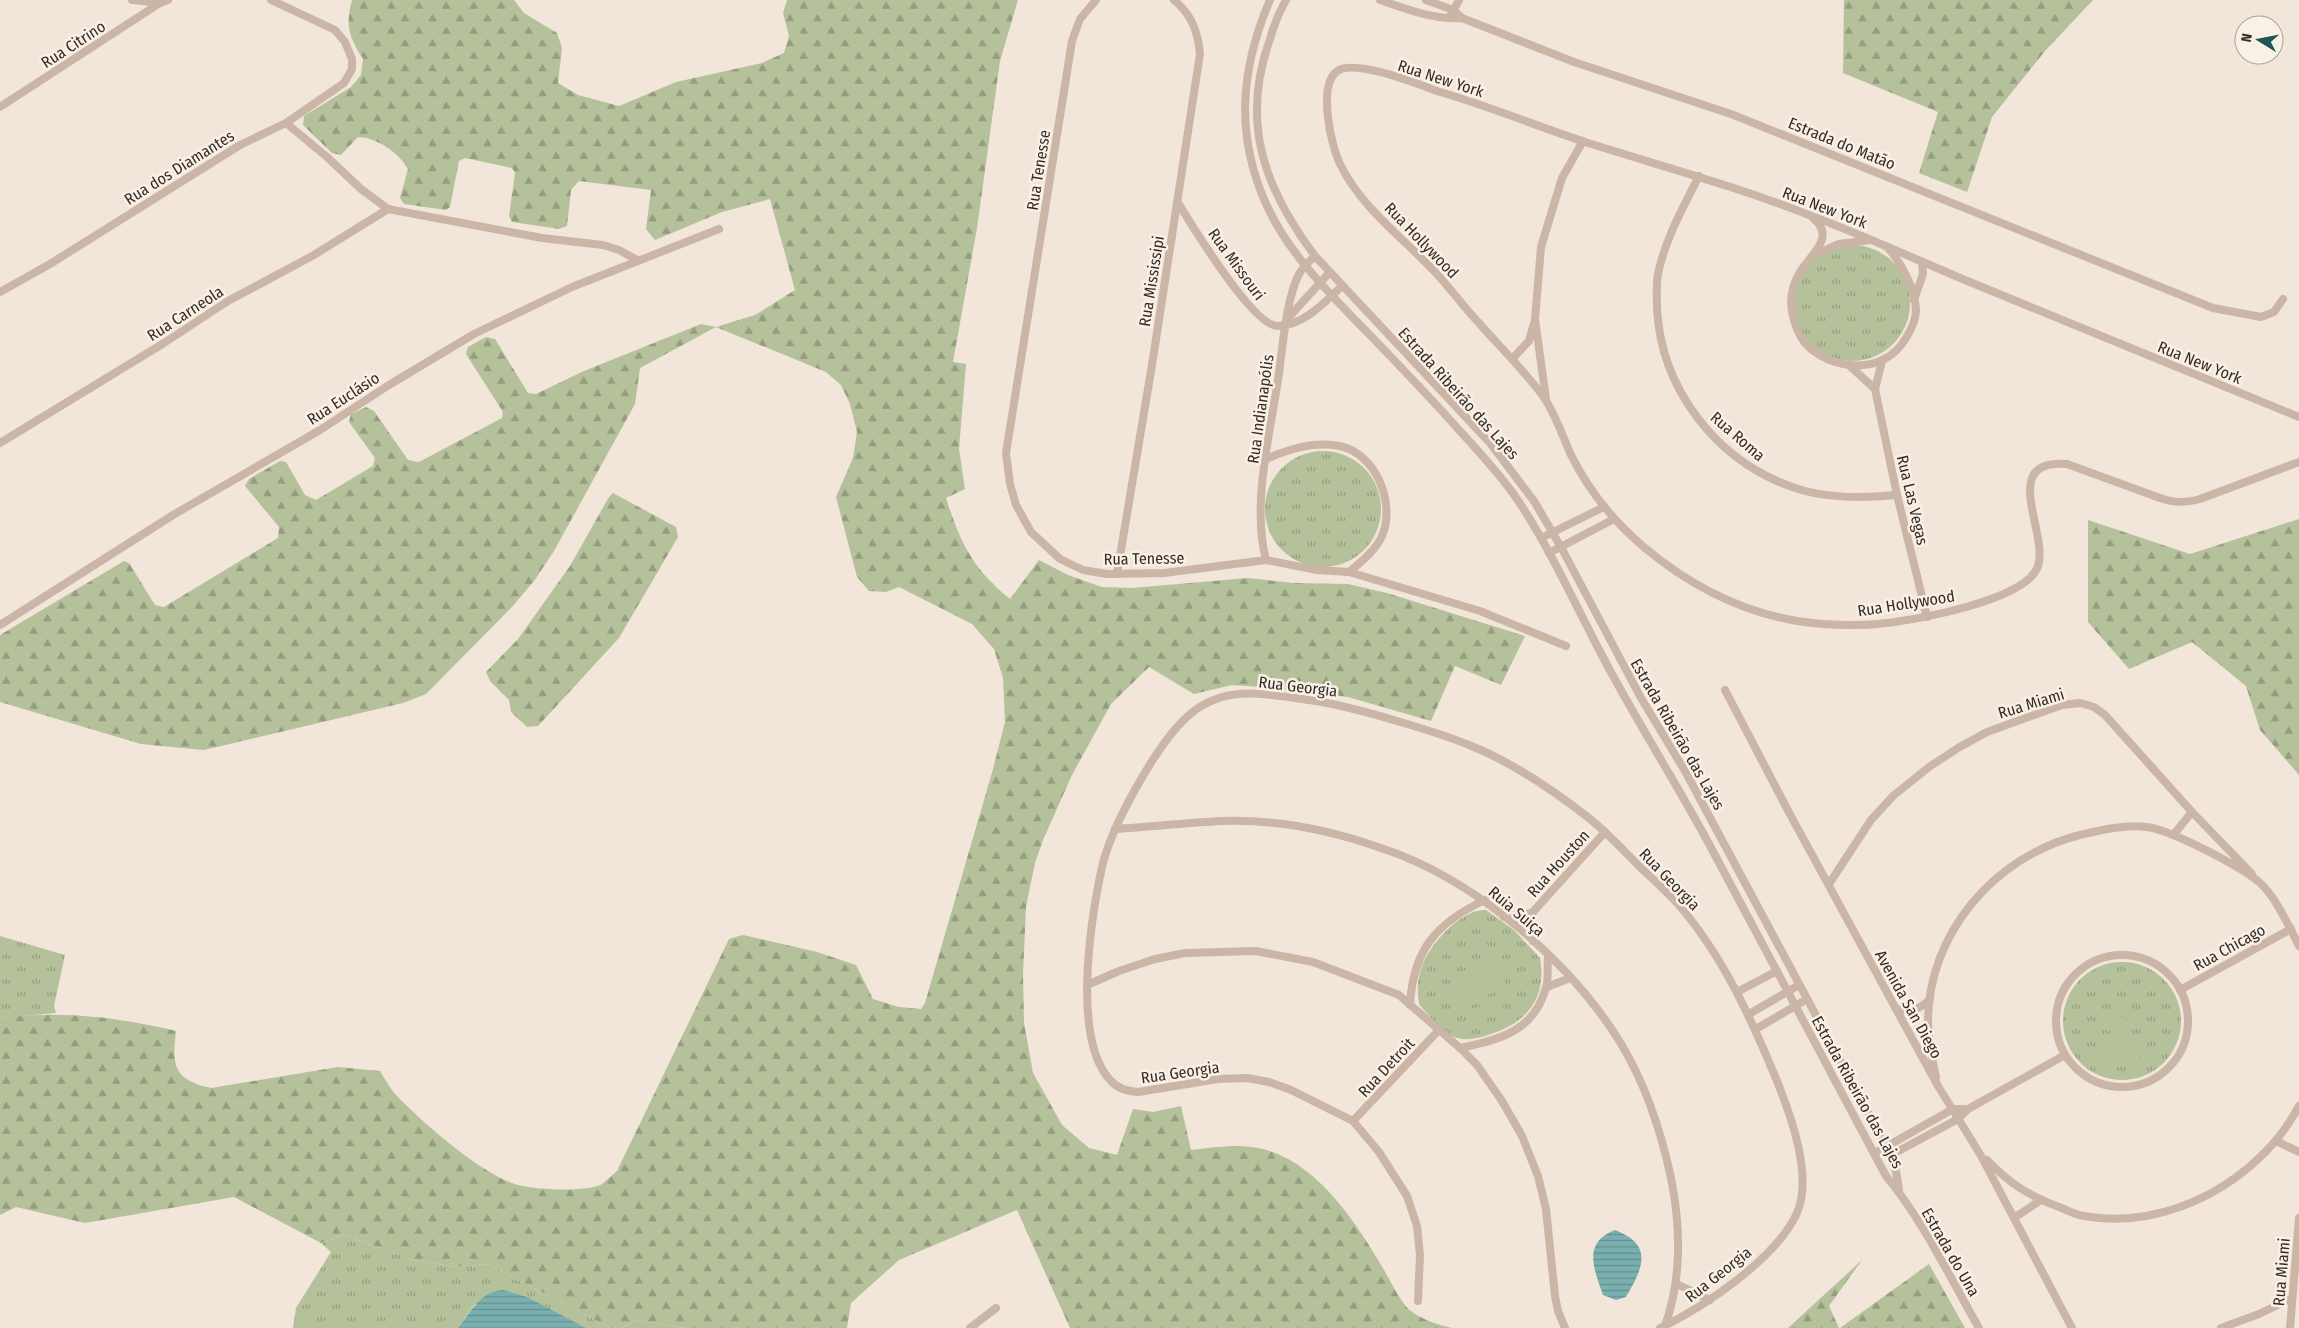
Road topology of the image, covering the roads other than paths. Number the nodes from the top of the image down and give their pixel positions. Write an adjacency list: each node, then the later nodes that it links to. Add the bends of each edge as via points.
1 (132, 0): 10 (street)
2 (271, 0): 16 (street, Rua dos Diamantes, via 335,30 351,52 352,69 344,83)
3 (1096, 0): 57 (street, Rua Tenesse, via 1080,19 1072,40 1006,453 1016,505 1031,532 1045,547 1071,565 1093,572)
4 (1174, 0): 19 (street, Rua Mississipi, via 1192,21 1200,54)
5 (1270, 0): 29 (street, Estrada Ribeirão das Lajes, via 1254,43 1245,89 1246,133 1255,175 1268,210)
6 (1286, 0): 25 (street, Estrada Ribeirão das Lajes, via 1264,54 1257,85 1256,114 1270,182 1294,228)
7 (1380, 0): 13 (street, Estrada do Matão)
8 (1426, 0): 11 (street)
9 (1459, 0): 11 (street)
10 (164, 1): 15 (street, Rua Citrino)
11 (1453, 10): 12 (street); 13 (street)
12 (1462, 18): 13 (street, Estrada do Matão); 35 (street, Estrada do Matão, via 1565,58 1731,114 2213,308 2261,317 2274,312)
13 (1450, 19)
14 (1332, 77): 17 (street, Rua New York, via 1346,66 1365,68); 39 (street, Rua Hollywood, via 1327,113 1339,164 1379,216 1435,272)
15 (0, 107)
16 (286, 123): 20 (street); 33 (street, Rua dos Diamantes, via 240,145)
17 (1583, 141): 18 (street, Rua New York); 37 (street, Rua Hollywood, via 1562,178 1541,247)
18 (1699, 176): 21 (street, Rua New York); 48 (street, Rua Roma, via 1672,230 1658,275 1658,322 1662,350 1686,402 1708,432 1762,475 1793,488 1828,496)
19 (1178, 203): 38 (street, Rua Missouri, via 1223,272 1258,315 1269,325); 57 (street, Rua Mississipi)
20 (388, 210): 27 (street, via 603,246); 45 (street, Rua Carneola, via 228,301)
21 (1808, 214): 23 (street, Rua New York); 26 (street, via 1819,223 1823,236)
22 (718, 229): 27 (street, Rua Euclásio)
23 (1872, 240): 24 (street, Rua New York); 26 (street, via 1839,244)
24 (1885, 245): 28 (street, Rua New York); 36 (street, via 1901,266)
25 (1315, 256): 29 (street); 30 (street, Estrada Ribeirão das Lajes)
26 (1812, 256): 41 (street, via 1799,273 1792,293 1791,309 1797,331 1808,347 1824,359)
27 (637, 260): 59 (street, Rua Euclásio, via 474,334 320,430 173,515)
28 (1922, 262): 36 (street, via 1923,274); 44 (street, Rua New York)
29 (1305, 265): 31 (street, Estrada Ribeirão das Lajes); 38 (street, Rua Indianapólis, via 1293,289)
30 (1329, 273): 31 (street); 32 (street, Estrada Ribeirão das Lajes)
31 (1319, 283): 34 (street, Estrada Ribeirão das Lajes); 38 (street)
32 (1342, 286): 34 (street); 51 (street, Estrada Ribeirão das Lajes, via 1490,443 1534,501)
33 (0, 292)
34 (1332, 296): 38 (street, via 1302,320); 52 (street, Estrada Ribeirão das Lajes, via 1489,463)
35 (2283, 299)
36 (1914, 300): 40 (street, via 1916,311 1909,334 1901,346)
37 (1535, 319): 39 (street, via 1529,341); 43 (street, Rua Hollywood)
38 (1287, 321): 46 (street, Rua Indianapólis)
39 (1512, 358): 43 (street, Rua Hollywood)
40 (1882, 361): 41 (street); 42 (street, Rua Las Vegas)
41 (1851, 367): 42 (street)
42 (1875, 390): 48 (street, Rua Las Vegas)
43 (1546, 400): 49 (street, Rua Hollywood, via 1572,457)
44 (2299, 417)
45 (0, 443)
46 (1266, 459): 55 (street, Rua Indianapólis, via 1260,526); 56 (street, via 1298,447 1324,444 1342,446 1372,468 1387,504 1386,524 1377,544)
47 (2299, 462): 58 (street, Rua Hollywood, via 2184,503 2160,498 2067,464 2043,466 2033,475 2029,488 2040,554 2034,575 2006,593)
48 (1897, 495): 58 (street, Rua Las Vegas)
49 (1604, 507): 50 (street, Rua Hollywood); 51 (street)
50 (1614, 519): 53 (street); 58 (street, Rua Hollywood, via 1680,574 1708,591 1758,612 1811,623 1850,625)
51 (1552, 531): 52 (street); 53 (street, Estrada Ribeirão das Lajes)
52 (1541, 538): 54 (street, Estrada Ribeirão das Lajes)
53 (1561, 547): 54 (street); 74 (street, Estrada Ribeirão das Lajes)
54 (1549, 553): 76 (street, Estrada Ribeirão das Lajes)
55 (1266, 560): 56 (street, Rua Tenesse, via 1317,570); 57 (street, Rua Tenesse, via 1164,573)
56 (1349, 572): 60 (street, Rua Tenesse, via 1480,611)
57 (1117, 574)
58 (1927, 617)
59 (0, 625)
60 (1566, 646)
61 (1726, 690): 67 (street, Avenida San Diego)
62 (2192, 812): 65 (street); 66 (street, Rua Miami); 67 (street, Rua Miami, via 2105,715 2080,703 2062,705 1987,732 1928,767 1893,796 1871,820)
63 (1115, 829): 64 (street, Rua Georgia, via 1141,780 1184,719 1201,705 1237,694 1273,695 1348,706 1471,745 1544,787); 68 (street, Ruia Suiça, via 1222,821 1303,826 1410,858); 79 (street, Rua Georgia, via 1096,898)
64 (1605, 832): 69 (street, Rua Houston); 84 (street, Rua Georgia, via 1676,902 1705,939)
65 (2174, 834): 66 (street, Rua Miami); 86 (street, Rua Miami, via 2146,826 2100,830 2060,840 2025,856 1994,879 1965,911 1945,944)
66 (2260, 882): 71 (street, Rua Miami)
67 (1829, 884): 89 (street, Avenida San Diego)
68 (1485, 900): 70 (street, Ruia Suiça); 87 (street, via 1453,918 1427,944 1413,976)
69 (1532, 912): 70 (street); 72 (street)
70 (1504, 917): 72 (street, Ruia Suiça)
71 (2291, 929): 73 (street, Rua Miami); 82 (street, Rua Chicago)
72 (1533, 941): 75 (street, Ruia Suiça)
73 (2299, 946)
74 (1782, 955): 76 (street); 80 (street, Estrada Ribeirão das Lajes)
75 (1548, 956): 78 (street, Ruia Suiça); 81 (street)
76 (1772, 962): 77 (street, Estrada Ribeirão das Lajes)
77 (1777, 971): 83 (street, Estrada Ribeirão das Lajes); 84 (street)
78 (1570, 978): 81 (street); 111 (street, Ruia Suiça, via 1620,1042 1637,1073 1655,1121 1675,1196 1679,1256)
79 (1087, 985): 87 (street, via 1155,959 1185,953 1256,951 1313,962 1348,974 1398,995); 100 (street, Rua Georgia, via 1092,1038 1097,1057 1113,1084 1138,1092 1218,1079 1247,1078 1291,1090)
80 (1799, 985): 83 (street); 85 (street, Estrada Ribeirão das Lajes)
81 (1547, 987): 93 (street, via 1527,1022 1501,1038)
82 (2180, 990): 94 (street, via 2186,1002 2189,1024 2184,1045 2174,1063 2158,1078 2138,1086 2117,1088 2096,1083 2078,1072); 94 (street, via 2164,969 2148,960 2131,955 2112,955 2094,960 2079,970 2058,1001 2056,1029)
83 (1787, 991): 88 (street, Estrada Ribeirão das Lajes); 90 (street)
84 (1737, 992): 90 (street, Rua Georgia)
85 (1807, 999): 88 (street); 102 (street, Estrada Ribeirão das Lajes)
86 (1930, 999): 89 (street, via 1921,1008); 95 (street, Rua Miami, via 1930,1049)
87 (1410, 1005): 92 (street)
88 (1795, 1006): 91 (street); 104 (street, Estrada Ribeirão das Lajes)
89 (1896, 1009): 95 (street, Avenida San Diego)
90 (1749, 1014): 91 (street, Rua Georgia)
91 (1756, 1029): 113 (street, Rua Georgia, via 1797,1140 1802,1195 1796,1214 1767,1252)
92 (1438, 1031): 93 (street); 100 (street, Rua Detroit)
93 (1460, 1048): 118 (street, via 1477,1065 1502,1101 1522,1136 1538,1176 1546,1209 1555,1296)
94 (2064, 1055): 98 (street)
95 (1938, 1086): 97 (street, Avenida San Diego)
96 (2299, 1106): 101 (street)
97 (1953, 1109): 98 (street); 99 (street, Avenida San Diego); 102 (street)
98 (1968, 1109): 99 (street)
99 (1958, 1119): 105 (street, Avenida San Diego); 106 (street)
100 (1353, 1121): 114 (street, Rua Georgia, via 1380,1152 1407,1196 1417,1226 1420,1255)
101 (2276, 1141): 103 (street); 108 (street, via 2238,1178 2197,1201 2136,1219 2082,1216)
102 (1886, 1146): 104 (street); 106 (street, Estrada Ribeirão das Lajes)
103 (2299, 1152)
104 (1875, 1153): 107 (street, Estrada Ribeirão das Lajes, via 1886,1176)
105 (1980, 1154): 108 (street, via 2007,1181); 109 (street, Avenida San Diego)
106 (1891, 1156): 107 (street, Estrada Ribeirão das Lajes)
107 (1899, 1191): 119 (street, Estrada do Una, via 1938,1252)
108 (2041, 1200): 109 (street)
109 (2014, 1218): 120 (street, Avenida San Diego)
110 (2299, 1218): 112 (street, Rua Miami)
111 (1677, 1284): 113 (street); 116 (street, Ruia Suiça)
112 (2292, 1298): 121 (street); 122 (street, Rua Miami)
113 (1710, 1300): 116 (street, Rua Georgia)
114 (1418, 1301)
115 (996, 1308): 117 (street)
116 (1662, 1327)
117 (970, 1328)
118 (1565, 1328)
119 (1978, 1328)
120 (2072, 1328)
121 (2221, 1328)
122 (2290, 1328)

